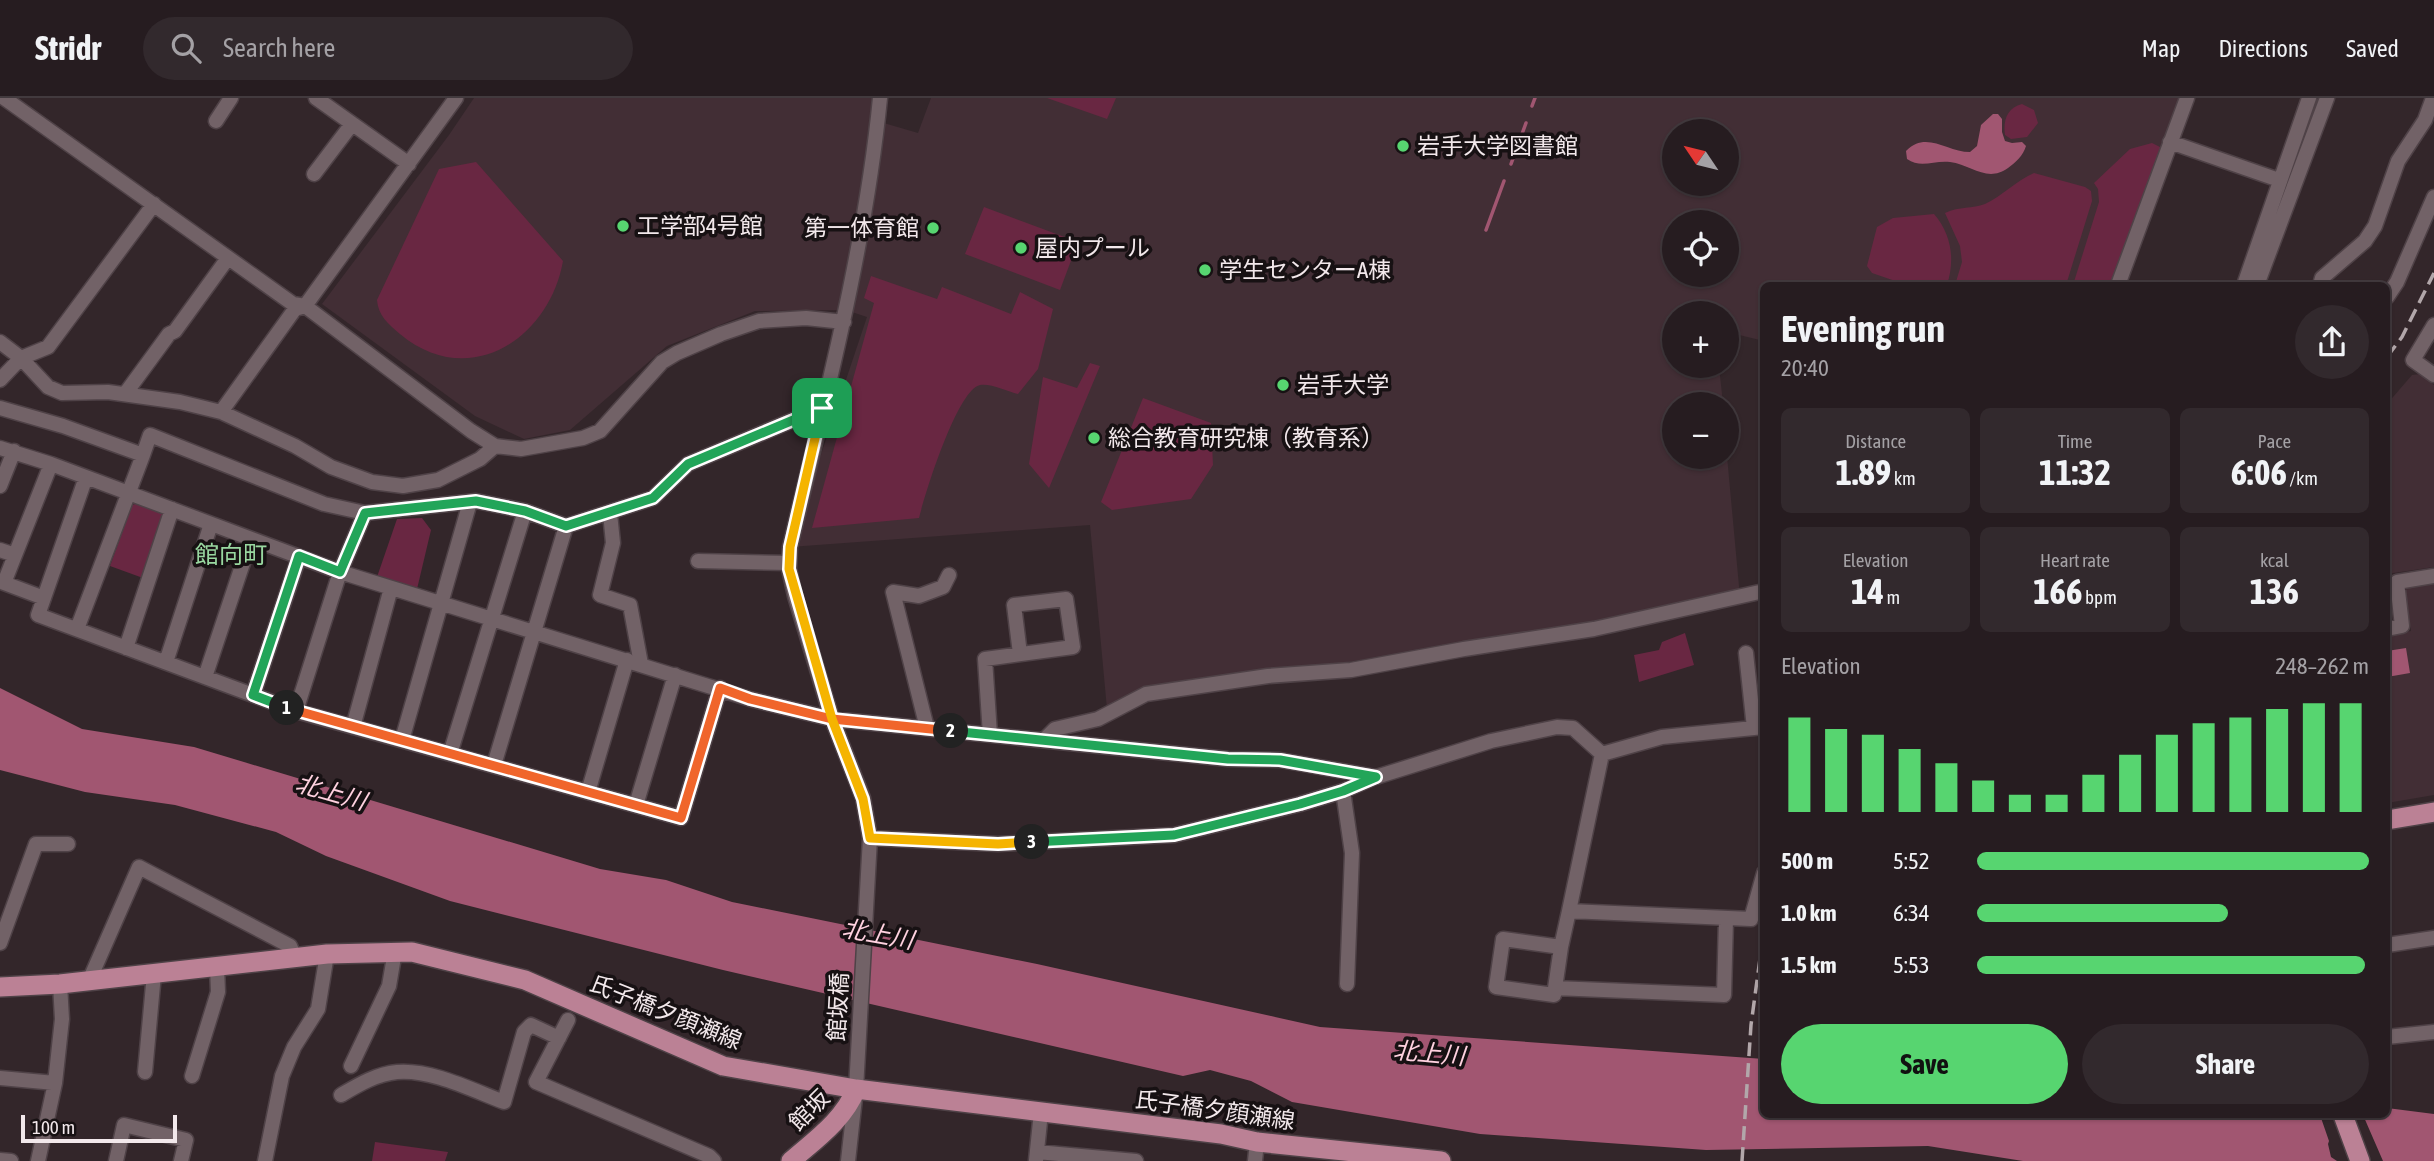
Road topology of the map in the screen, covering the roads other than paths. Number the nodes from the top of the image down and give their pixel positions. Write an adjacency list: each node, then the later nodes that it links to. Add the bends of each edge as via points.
1 (4, 98): 17 (street)
2 (231, 98): 10 (street)
3 (316, 98): 11 (street)
4 (456, 98): 13 (street)
5 (880, 98): 25 (street, 館坂橋)
6 (2187, 98): 12 (street)
7 (2309, 98): 15 (street)
8 (2328, 98): 21 (street)
9 (2433, 98): 22 (street, via 2425,120 2398,161 2375,226)
10 (216, 121)
11 (352, 124): 13 (street); 14 (street)
12 (2170, 142): 15 (street); 19 (street)
13 (409, 164): 24 (street)
14 (314, 174)
15 (2279, 180): 20 (street)
16 (2434, 197): 23 (street)
17 (155, 204): 18 (street); 28 (street, via 48,347)
18 (229, 258): 24 (street, via 293,304); 31 (street)
19 (2119, 282)
20 (2245, 282)
21 (2258, 282)
22 (2321, 282)
23 (2390, 292)
24 (305, 306): 34 (street, via 295,309); 35 (street)
25 (844, 322): 33 (street, 館坂橋); 35 (street, via 806,318 759,321 662,362 600,431 521,449)
26 (2434, 325): 29 (street, via 2413,359)
27 (0, 342): 28 (street)
28 (20, 358): 30 (street); 31 (street, via 48,387 62,393)
29 (2434, 375)
30 (0, 380)
31 (125, 394): 34 (street)
32 (0, 408): 37 (street)
33 (822, 408): 46 (street, via 688,464 653,498); 54 (street, 館坂橋)
34 (221, 412): 35 (street, via 331,467 372,482 403,486 438,480)
35 (495, 446)
36 (7, 450): 38 (street); 40 (street)
37 (143, 454): 41 (street); 45 (street, via 150,435 324,504)
38 (51, 464): 39 (street); 51 (street)
39 (86, 477): 41 (street); 60 (street)
40 (0, 486)
41 (127, 492): 43 (street); 64 (street)
42 (470, 502): 44 (street); 45 (street); 61 (street)
43 (172, 509): 47 (street); 66 (street)
44 (525, 511): 48 (street); 62 (street)
45 (365, 513): 55 (street)
46 (610, 513): 48 (street); 70 (street, via 613,543 600,595 630,605)
47 (211, 524): 49 (street); 69 (street)
48 (566, 526): 65 (street)
49 (251, 538): 52 (street); 72 (street)
50 (0, 550): 51 (street)
51 (15, 555): 60 (street, via 4,583)
52 (299, 556): 55 (street); 74 (street)
53 (698, 561): 54 (street)
54 (789, 563): 76 (street, 館坂橋)
55 (340, 572): 58 (street); 75 (street)
56 (949, 575): 79 (street, via 943,587 919,596 893,592)
57 (2434, 576): 63 (street, via 2397,582 2402,626)
58 (391, 588): 61 (street); 77 (street)
59 (1760, 592): 82 (street, via 1594,629 1352,670 1268,676 1146,694 1098,719 1055,729)
60 (44, 598): 64 (street, via 38,615)
61 (442, 603): 62 (street); 81 (street)
62 (491, 618): 65 (street); 83 (street)
63 (2390, 628)
64 (77, 629): 66 (street)
65 (534, 631): 70 (street); 85 (street)
66 (126, 648): 69 (street)
67 (1746, 653): 78 (street)
68 (1020, 654): 68 (street, via 1073,648 1066,599 1014,605); 80 (street, via 985,659)
69 (166, 662): 72 (street)
70 (634, 662): 71 (street); 88 (street)
71 (675, 675): 73 (street); 89 (street)
72 (205, 677): 74 (street)
73 (720, 688): 76 (street); 89 (street, via 681,818)
74 (253, 695): 75 (street)
75 (296, 711): 77 (street)
76 (832, 719): 79 (street); 92 (street, 館坂橋, via 863,799)
77 (353, 727): 81 (street)
78 (1759, 727): 84 (street, via 1662,737)
79 (928, 729): 80 (street)
80 (990, 735): 82 (street)
81 (402, 740): 83 (street)
82 (1044, 740): 86 (street, via 1280,760)
83 (450, 754): 85 (street)
84 (1602, 754): 86 (street, via 1573,729 1557,727 1490,741); 95 (street)
85 (494, 765): 88 (street)
86 (1376, 777): 87 (street)
87 (1343, 791): 92 (street, via 1174,835 998,844); 108 (street, via 1352,853)
88 (588, 792): 89 (street)
89 (636, 805)
90 (2434, 812): 91 (main road)
91 (2390, 819)
92 (870, 838): 120 (street, 館坂橋)
93 (68, 844): 98 (street, via 36,844)
94 (1760, 887): 96 (street, via 1751,919)
95 (1569, 911): 96 (street); 100 (street)
96 (1726, 919): 110 (street, via 1724,995)
97 (2434, 938): 99 (street)
98 (0, 943)
99 (2390, 945)
100 (1561, 947): 110 (street); 110 (street, via 1503,939 1496,987 1554,995)
101 (395, 951): 102 (main road, 氏子橋夕顔瀬線); 115 (street, via 389,986); 120 (main road, 氏子橋夕顔瀬線, via 525,980 723,1066)
102 (327, 954): 103 (main road, 氏子橋夕顔瀬線); 131 (street, via 318,1009 282,1076)
103 (295, 958): 104 (main road, 氏子橋夕顔瀬線); 106 (street, via 290,946 139,867)
104 (217, 967): 105 (main road, 氏子橋夕顔瀬線); 117 (street, via 218,992)
105 (154, 974): 106 (main road, 氏子橋夕顔瀬線); 116 (street)
106 (89, 981): 107 (main road, 氏子橋夕顔瀬線)
107 (60, 984): 109 (main road, 氏子橋夕顔瀬線); 119 (street, via 62,1019)
108 (1347, 984)
109 (0, 986)
110 (1555, 988)
111 (568, 1020): 114 (street)
112 (2434, 1032): 113 (street)
113 (2390, 1037)
114 (559, 1038): 121 (street, via 531,1025 524,1032 504,1102 423,1073 378,1076); 132 (street, via 536,1082)
115 (351, 1066)
116 (145, 1072)
117 (192, 1076)
118 (0, 1078): 119 (street)
119 (55, 1083): 128 (street)
120 (856, 1089): 122 (main road, 氏子橋夕顔瀬線); 133 (main road, 館坂, via 836,1121); 134 (street, 館坂橋)
121 (341, 1095)
122 (1041, 1112): 124 (main road, 氏子橋夕顔瀬線, via 1220,1133); 125 (street)
123 (2344, 1118): 137 (main road)
124 (1256, 1152): 136 (main road, 氏子橋夕顔瀬線)
125 (1036, 1157): 135 (street)
126 (0, 1160): 127 (street)
127 (11, 1161)
128 (38, 1161)
129 (116, 1161): 130 (street, via 124,1125 186,1140)
130 (181, 1161)
131 (265, 1161)
132 (714, 1161)
133 (790, 1161)
134 (848, 1161)
135 (1136, 1161)
136 (1441, 1161)
137 (2360, 1161)

